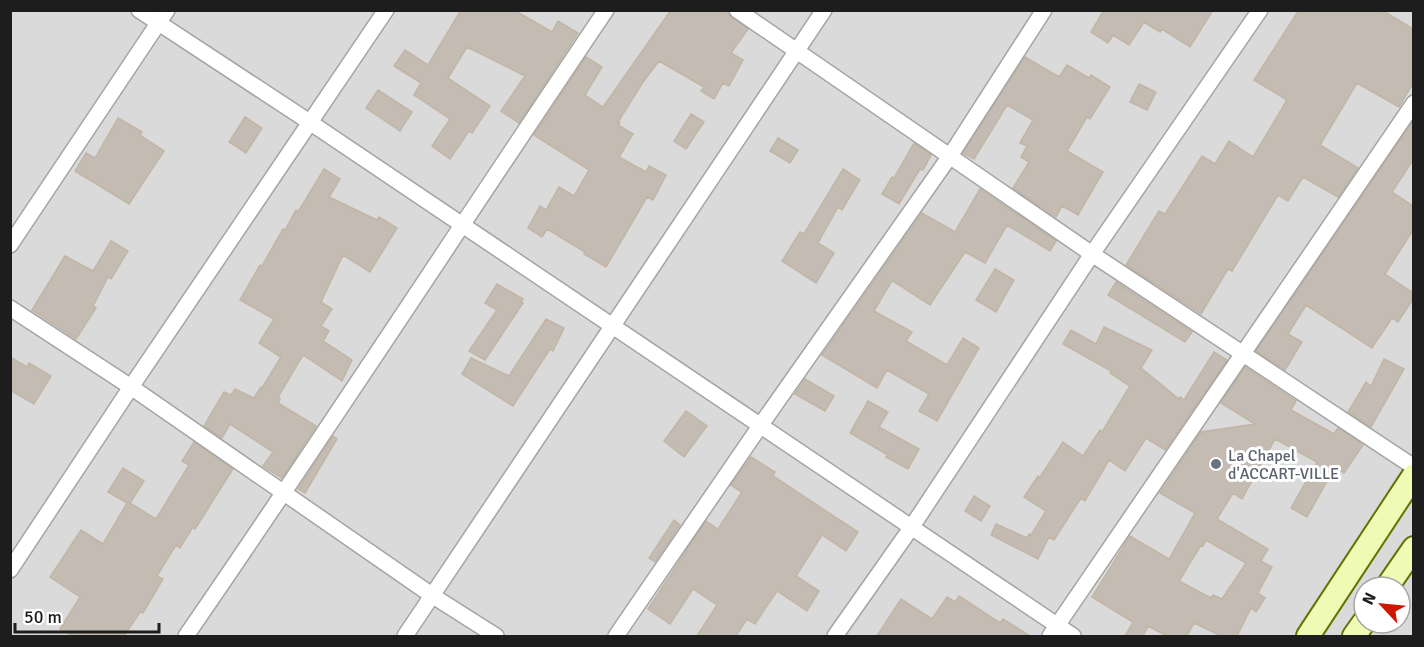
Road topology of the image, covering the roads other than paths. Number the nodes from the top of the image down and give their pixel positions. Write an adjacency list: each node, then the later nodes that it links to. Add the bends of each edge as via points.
1 (139, 10): 9 (street)
2 (167, 10): 9 (street)
3 (386, 10): 12 (street)
4 (606, 10): 14 (street)
5 (737, 10): 10 (street)
6 (824, 10): 10 (street)
7 (1044, 10): 13 (street)
8 (1260, 10): 16 (street)
9 (158, 24): 12 (street); 15 (street)
10 (797, 51): 13 (street); 18 (street)
11 (1413, 103): 19 (street)
12 (311, 123): 14 (street); 20 (street)
13 (950, 156): 16 (street); 21 (street)
14 (462, 224): 18 (street); 24 (street)
15 (10, 245)
16 (1092, 254): 19 (street); 25 (street)
17 (10, 308): 20 (street)
18 (613, 326): 21 (street); 29 (street)
19 (1243, 354): 22 (street); 30 (street)
20 (131, 387): 24 (street); 27 (street)
21 (760, 426): 25 (street); 34 (street)
22 (1413, 467)
23 (1413, 475): 37 (main road)
24 (285, 492): 29 (street); 31 (street)
25 (911, 528): 30 (street); 35 (street)
26 (1413, 548): 28 (main road)
27 (10, 570)
28 (1395, 575)
29 (433, 596): 32 (street); 33 (street)
30 (1053, 631): 36 (street)
31 (186, 636)
32 (405, 636)
33 (495, 636)
34 (616, 636)
35 (835, 636)
36 (1073, 636)
37 (1308, 636)

